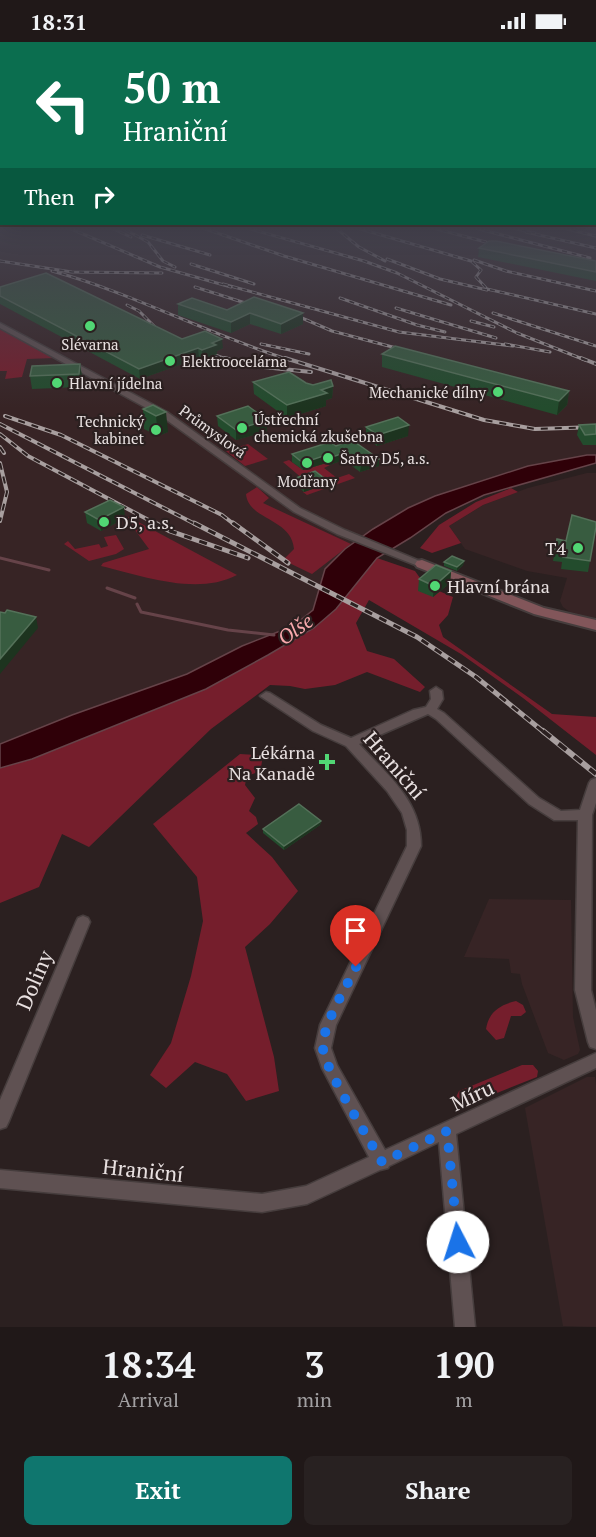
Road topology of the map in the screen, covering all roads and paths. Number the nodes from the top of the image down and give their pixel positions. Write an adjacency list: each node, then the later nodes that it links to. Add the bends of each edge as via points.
1 (0, 325): 2 (street, Průmyslová, via 171,418 287,504)
2 (424, 562): 3 (street, via 478,580 492,591 539,611)
3 (596, 625)
4 (436, 691): 6 (street)
5 (266, 696): 7 (street, Hraniční, via 316,728)
6 (435, 713): 7 (street, via 408,716); 9 (street, via 534,801 559,816)
7 (351, 743): 15 (street, Hraniční, via 392,788 409,812 414,830 414,846 328,1025 323,1048)
8 (595, 784): 9 (street)
9 (585, 815): 11 (street, via 583,990)
10 (83, 922): 13 (street, Doliny)
11 (596, 1042)
12 (596, 1060): 14 (street, Míru)
13 (0, 1121)
14 (447, 1131): 15 (street, Hraniční); 17 (street, Míru)
15 (382, 1162): 16 (street, Hraniční, via 307,1195 262,1203)
16 (0, 1179)
17 (465, 1327)

